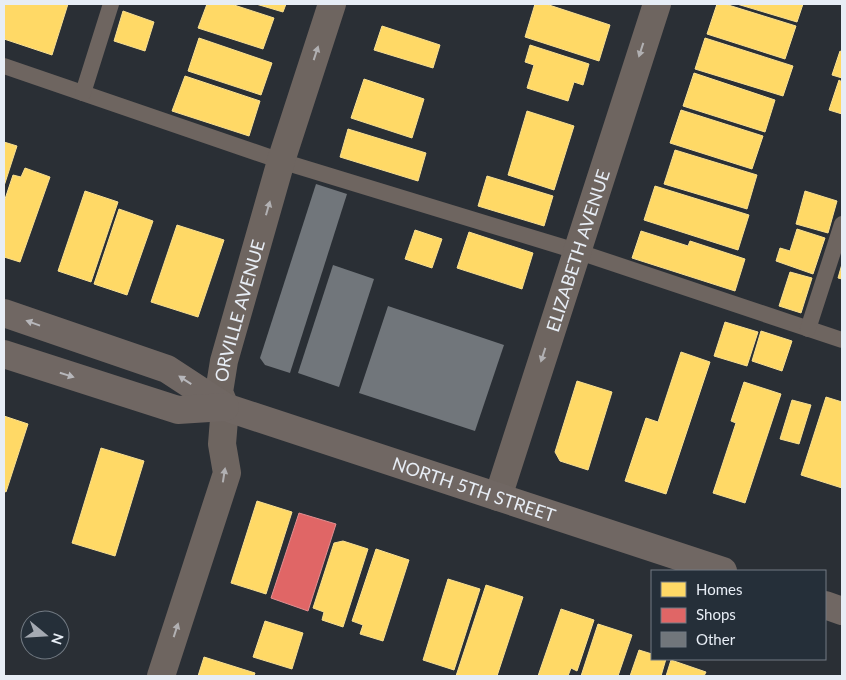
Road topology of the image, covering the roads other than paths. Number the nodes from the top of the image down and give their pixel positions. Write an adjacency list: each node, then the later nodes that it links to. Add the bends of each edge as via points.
1 (111, 4): 5 (lane)
2 (332, 4): 6 (street, ORVILLE AVENUE, one-way to 2)
3 (657, 4): 8 (street, ELIZABETH AVENUE, one-way to 8)
4 (4, 66): 5 (lane)
5 (83, 93): 6 (lane)
6 (281, 161): 8 (lane); 13 (street, ORVILLE AVENUE, one-way to 6, via 220,392 224,361)
7 (842, 224): 10 (lane)
8 (576, 251): 10 (lane); 14 (street, ELIZABETH AVENUE, one-way to 14)
9 (4, 313): 13 (main road, NORTH 5TH STREET, one-way to 9, via 167,369)
10 (808, 329): 11 (lane)
11 (842, 340)
12 (4, 354): 13 (main road, NORTH 5TH STREET, one-way to 13, via 178,410)
13 (226, 407): 14 (main road, NORTH 5TH STREET); 18 (street, ORVILLE AVENUE, one-way to 13, via 227,473 222,444)
14 (498, 497): 15 (main road, NORTH 5TH STREET)
15 (720, 570)
16 (826, 605): 17 (main road)
17 (842, 611)
18 (161, 676)

